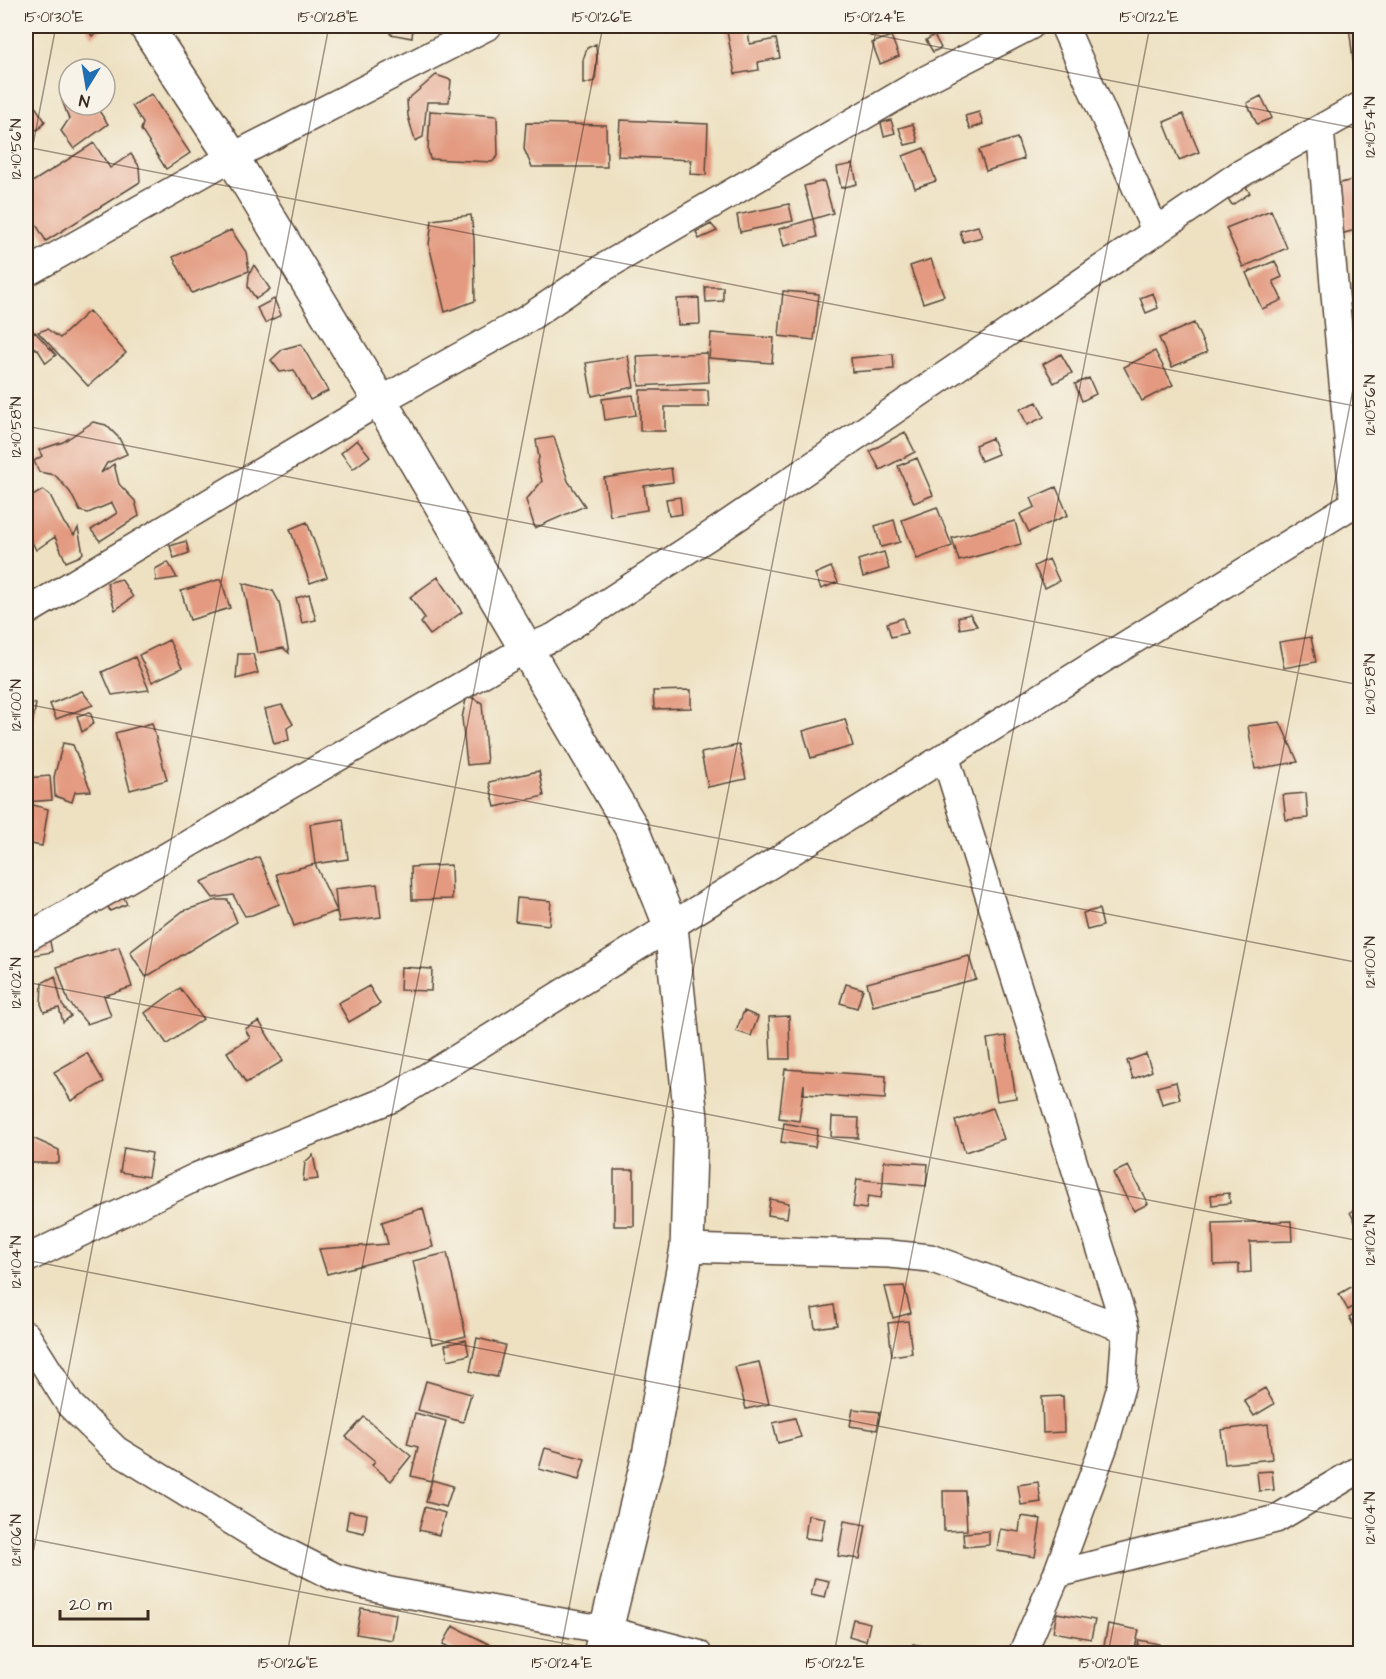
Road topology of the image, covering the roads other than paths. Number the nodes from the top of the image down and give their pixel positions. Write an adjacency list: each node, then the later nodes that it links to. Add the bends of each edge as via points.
1 (146, 26): 7 (street)
2 (488, 26): 7 (street)
3 (1030, 26): 10 (street, via 915,86 601,269 527,319)
4 (1064, 26): 8 (street)
5 (1360, 106): 6 (street)
6 (1320, 129): 8 (street, via 1240,174); 11 (street)
7 (232, 157): 9 (street); 10 (street)
8 (1156, 232): 13 (street, via 723,527 554,637)
9 (26, 273)
10 (380, 401): 12 (street); 13 (street)
11 (1357, 502): 14 (street)
12 (26, 612)
13 (525, 649): 15 (street, via 631,827); 16 (street)
14 (945, 756): 15 (street); 19 (street)
15 (671, 927): 17 (street, via 691,1118); 18 (street, via 393,1098 198,1176)
16 (26, 939)
17 (687, 1248): 19 (street, via 930,1258); 23 (street, via 649,1455)
18 (26, 1259)
19 (1126, 1329): 22 (street, via 1122,1383 1114,1413)
20 (26, 1335): 23 (street, via 70,1405 116,1450 266,1542 335,1577)
21 (1360, 1469): 22 (street, via 1276,1519)
22 (1057, 1574): 25 (street)
23 (603, 1641): 24 (street)
24 (698, 1653)
25 (1022, 1653)

